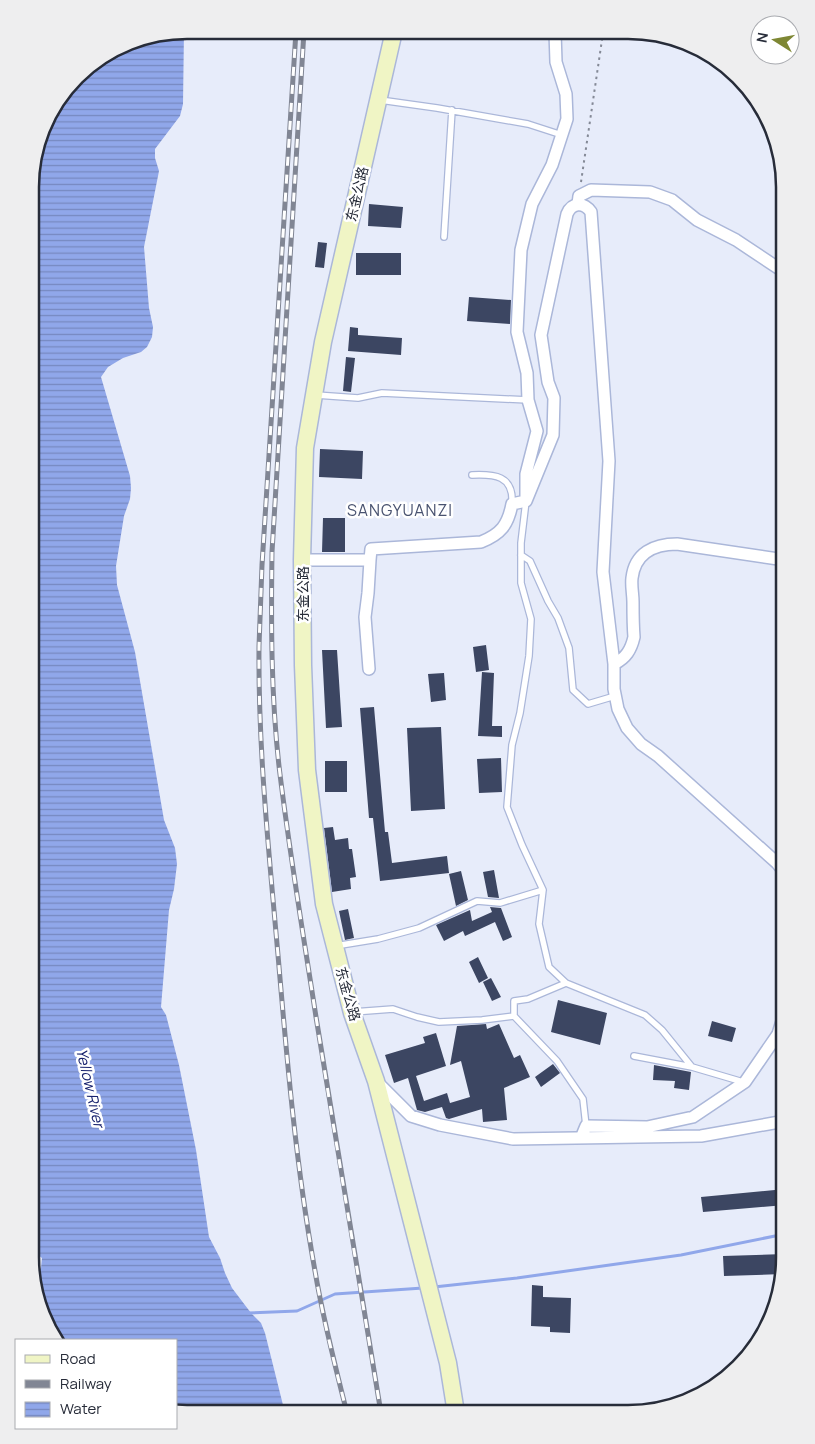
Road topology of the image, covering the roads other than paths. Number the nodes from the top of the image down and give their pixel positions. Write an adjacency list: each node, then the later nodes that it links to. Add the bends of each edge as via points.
1 (392, 39): 3 (main road, 东金公路)
2 (555, 39): 5 (street, via 556,62 566,94 567,119)
3 (379, 100): 4 (lane); 9 (main road, 东金公路)
4 (452, 110): 5 (lane, via 528,124); 7 (lane)
5 (562, 135): 10 (street, via 552,165 532,204 521,250 518,332 527,372)
6 (579, 200): 8 (street, via 591,190 650,192 672,200 697,220 736,240); 12 (street, via 567,214 541,335 548,382 554,398 553,435); 18 (street, via 590,212 609,461 603,572)
7 (444, 236)
8 (776, 267)
9 (314, 394): 10 (lane, via 358,398 382,393); 16 (main road, 东金公路, via 305,448)
10 (528, 400): 12 (street, via 537,431 526,474)
11 (472, 475): 13 (lane, via 491,474 506,482)
12 (526, 501): 13 (street); 14 (lane)
13 (512, 504): 17 (street, via 503,528 481,542 371,549)
14 (521, 555): 20 (lane, via 530,561 558,618 569,648 573,690 588,704); 22 (lane, via 521,583 531,619 529,656 512,745 507,807)
15 (776, 559): 18 (street, via 677,544 652,548 635,566 632,578 632,646 622,660)
16 (302, 560): 17 (street); 23 (main road, 东金公路, via 307,770 324,904)
17 (370, 560): 19 (street, via 365,617)
18 (614, 664): 20 (street)
19 (369, 669)
20 (615, 696): 21 (street, via 627,728 641,744)
21 (776, 862)
22 (543, 890): 23 (lane, via 500,903 477,901 419,928); 24 (lane, via 539,924 549,967)
23 (335, 946): 25 (main road, 东金公路)
24 (566, 983): 26 (lane, via 528,999 514,1001); 29 (lane, via 645,1014)
25 (352, 1013): 26 (lane, via 393,1009 439,1022); 30 (main road, 东金公路)
26 (514, 1016): 33 (lane, via 557,1061 583,1100)
27 (776, 1037): 31 (street)
28 (634, 1056): 29 (lane)
29 (692, 1066): 31 (lane)
30 (376, 1081): 34 (street, via 411,1116 440,1126 513,1139); 35 (main road, 东金公路, via 448,1363)
31 (745, 1082): 33 (street, via 693,1117 647,1127)
32 (776, 1123): 34 (street, via 700,1136)
33 (586, 1126): 34 (street)
34 (581, 1138)
35 (455, 1405)

